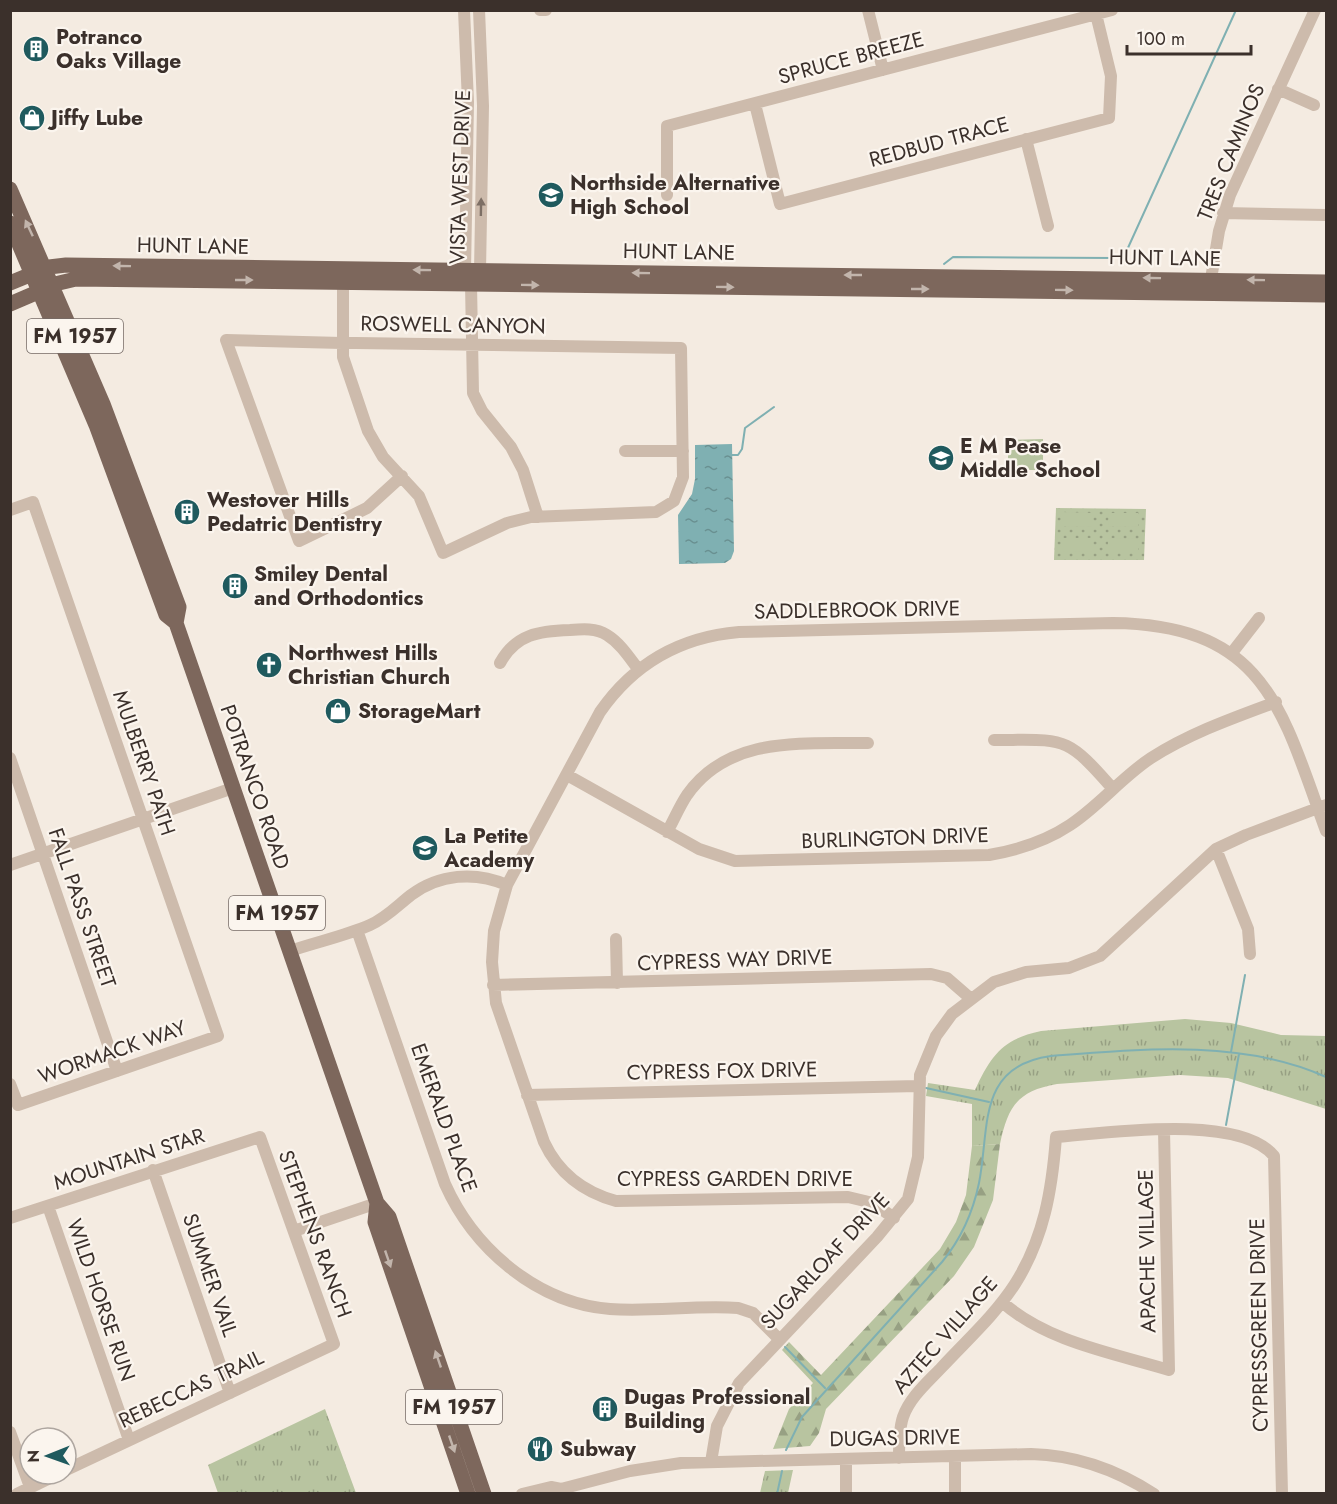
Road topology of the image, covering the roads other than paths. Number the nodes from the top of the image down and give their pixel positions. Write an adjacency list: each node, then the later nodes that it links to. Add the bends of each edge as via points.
1 (464, 10): 7 (street, VISTA WEST DRIVE)
2 (479, 10): 8 (street, VISTA WEST DRIVE)
3 (868, 10): 9 (street)
4 (1112, 10): 6 (street, SPRUCE BREEZE)
5 (1315, 10): 10 (street, TRES CAMINOS)
6 (1096, 15): 9 (street, SPRUCE BREEZE); 13 (street, REDBUD TRACE, via 1111,76 1109,118)
7 (467, 66): 8 (street); 20 (street, VISTA WEST DRIVE)
8 (482, 66): 21 (street, VISTA WEST DRIVE, one-way to 8)
9 (883, 70): 11 (street, SPRUCE BREEZE)
10 (1278, 89): 12 (street); 16 (street, TRES CAMINOS)
11 (755, 104): 13 (street, REDBUD TRACE, via 780,204); 15 (street, SPRUCE BREEZE, via 667,126)
12 (1314, 105)
13 (1026, 139): 19 (street)
14 (10, 189): 23 (main road, POTRANCO ROAD / FM 1957, one-way to 14)
15 (667, 195)
16 (1223, 213): 17 (street); 27 (street, TRES CAMINOS)
17 (1326, 214)
18 (10, 223): 23 (main road, POTRANCO ROAD / FM 1957)
19 (1048, 226)
20 (465, 232): 21 (street); 25 (street, VISTA WEST DRIVE)
21 (481, 233): 24 (street, VISTA WEST DRIVE)
22 (219, 267): 23 (main road, HUNT LANE, one-way to 23, via 66,265); 25 (main road, HUNT LANE, one-way to 22); 28 (main road, via 213,273 162,273)
23 (40, 271): 32 (main road, HUNT LANE); 34 (main road, POTRANCO ROAD / FM 1957)
24 (480, 271): 25 (main road, HUNT LANE); 26 (main road, HUNT LANE)
25 (468, 277): 26 (main road, HUNT LANE, one-way to 26); 29 (main road, HUNT LANE); 40 (street, VISTA WEST DRIVE)
26 (603, 279): 33 (main road, HUNT LANE)
27 (1211, 279): 30 (main road, HUNT LANE, one-way to 27); 33 (main road, HUNT LANE, one-way to 33); 35 (main road)
28 (158, 280): 29 (main road, HUNT LANE, one-way to 29); 34 (main road, HUNT LANE, via 76,279)
29 (343, 281): 39 (street)
30 (1302, 281): 31 (main road, HUNT LANE); 36 (main road)
31 (1326, 282)
32 (10, 283)
33 (1006, 283): 35 (main road, HUNT LANE, one-way to 35)
34 (47, 288): 38 (main road, HUNT LANE); 41 (main road, POTRANCO ROAD / FM 1957)
35 (1202, 293): 36 (main road, HUNT LANE)
36 (1280, 295): 37 (main road, HUNT LANE)
37 (1326, 296)
38 (10, 304)
39 (342, 343): 40 (street, ROSWELL CANYON); 45 (street, via 346,370 368,431 383,457); 45 (street, ROSWELL CANYON, via 226,340 299,541 367,508)
40 (472, 345): 43 (street, ROSWELL CANYON, via 681,348); 49 (street, VISTA WEST DRIVE, via 472,393 512,447 524,470)
41 (96, 406): 42 (main road, POTRANCO ROAD / FM 1957); 46 (main road, POTRANCO ROAD / FM 1957)
42 (96, 425): 46 (main road, via 110,445 124,480); 47 (main road, POTRANCO ROAD / FM 1957)
43 (683, 451): 44 (street); 49 (street, via 681,490 663,510 647,514)
44 (625, 452)
45 (402, 476): 49 (street, via 426,507 443,553 507,523)
46 (134, 485): 50 (main road, POTRANCO ROAD / FM 1957)
47 (126, 502): 50 (main road, via 141,527 162,583 166,587); 52 (main road, POTRANCO ROAD / FM 1957, via 166,615)
48 (10, 510): 64 (street, MULBERRY PATH, via 33,502)
49 (538, 517)
50 (171, 585): 52 (main road, POTRANCO ROAD / FM 1957, via 179,608)
51 (1258, 618): 53 (street)
52 (176, 623): 61 (main road, POTRANCO ROAD / FM 1957)
53 (1231, 654): 55 (street, SADDLEBROOK DRIVE, via 1188,633 1145,624 832,630 707,636 670,649); 56 (street, SADDLEBROOK DRIVE, via 1257,677)
54 (500, 663): 55 (street, via 512,645 532,633 587,629 615,640)
55 (638, 669): 60 (street, SADDLEBROOK DRIVE, via 600,712)
56 (1276, 702): 62 (street, BURLINGTON DRIVE, via 1179,741); 63 (street, SADDLEBROOK DRIVE)
57 (994, 740): 62 (street, via 1051,740 1067,744 1081,753)
58 (868, 743): 66 (street, via 769,745 733,756 694,786)
59 (10, 758): 68 (street, FALL PASS STREET)
60 (567, 776): 66 (street, BURLINGTON DRIVE); 70 (street, SADDLEBROOK DRIVE)
61 (233, 788): 64 (street); 73 (main road, POTRANCO ROAD / FM 1957)
62 (1113, 789): 66 (street, BURLINGTON DRIVE, via 1051,836 989,855 745,862 711,854)
63 (1322, 807): 65 (street, SADDLEBROOK DRIVE); 67 (street, SUGARLOAF DRIVE)
64 (143, 819): 68 (street); 78 (street, MULBERRY PATH)
65 (1326, 831)
66 (667, 832)
67 (1216, 849): 74 (street, via 1248,929); 77 (street, SUGARLOAF DRIVE, via 1100,956 1069,968 1014,975 994,982)
68 (43, 854): 69 (street); 79 (street, FALL PASS STREET)
69 (10, 865)
70 (507, 885): 71 (street, via 474,876 439,881); 76 (street, SADDLEBROOK DRIVE, via 494,931)
71 (357, 930): 73 (street); 92 (street, EMERALD PLACE, via 445,1184 470,1228 496,1257 539,1286 578,1302 621,1309 742,1308 757,1316)
72 (616, 939): 75 (street)
73 (290, 951): 86 (main road, POTRANCO ROAD / FM 1957)
74 (1250, 954)
75 (617, 983): 76 (street, CYPRESS WAY DRIVE); 77 (street, CYPRESS WAY DRIVE, via 931,974 947,978)
76 (493, 986): 82 (street, CYPRESS GARDEN DRIVE)
77 (970, 998): 81 (street, SUGARLOAF DRIVE, via 936,1036)
78 (218, 1036): 79 (street, WORMACK WAY)
79 (117, 1071): 80 (street, WORMACK WAY, via 18,1105)
80 (10, 1084)
81 (918, 1086): 82 (street, CYPRESS FOX DRIVE); 89 (street, SUGARLOAF DRIVE, via 917,1169 908,1199)
82 (527, 1095): 89 (street, CYPRESS GARDEN DRIVE, via 544,1143 556,1163 577,1184 603,1197 636,1202 848,1197 873,1203)
83 (1164, 1130): 91 (street, AZTEC VILLAGE, via 1056,1137 1053,1181 1042,1227 1026,1264); 91 (street, APACHE VILLAGE, via 1169,1370 1043,1330); 112 (street, CYPRESSGREEN DRIVE, via 1226,1133 1261,1145 1274,1156)
84 (260, 1137): 85 (street, MOUNTAIN STAR); 90 (street, STEPHENS RANCH)
85 (153, 1170): 87 (street, MOUNTAIN STAR); 94 (street, SUMMER VAIL)
86 (376, 1203): 90 (street); 106 (main road, POTRANCO ROAD / FM 1957, one-way to 106, via 375,1222); 107 (main road, POTRANCO ROAD / FM 1957, one-way to 86, via 389,1217)
87 (48, 1206): 88 (street, MOUNTAIN STAR); 96 (street, WILD HORSE RUN)
88 (10, 1218)
89 (894, 1218): 92 (street, SUGARLOAF DRIVE)
90 (294, 1232): 93 (street, STEPHENS RANCH)
91 (1002, 1302): 98 (street, AZTEC VILLAGE, via 916,1394 901,1422)
92 (779, 1339): 100 (street, SUGARLOAF DRIVE, via 728,1400 716,1432)
93 (334, 1344): 94 (street, REBECCAS TRAIL)
94 (230, 1394): 96 (street, REBECCAS TRAIL)
95 (10, 1432): 103 (street)
96 (129, 1440): 101 (street, REBECCAS TRAIL)
97 (955, 1456): 98 (street, DUGAS DRIVE); 110 (street); 111 (street, DUGAS DRIVE, via 1060,1457 1116,1473)
98 (899, 1458): 99 (street, DUGAS DRIVE)
99 (846, 1459): 100 (street, DUGAS DRIVE); 109 (street)
100 (711, 1462): 104 (street, DUGAS DRIVE, via 646,1468)
101 (78, 1464)
102 (34, 1486): 103 (street)
103 (30, 1488): 105 (street)
104 (559, 1492): 108 (street, DUGAS DRIVE, via 550,1487)
105 (17, 1494)
106 (468, 1494)
107 (484, 1494)
108 (522, 1494)
109 (846, 1494)
110 (956, 1494)
111 (1154, 1494)
112 (1282, 1494)

